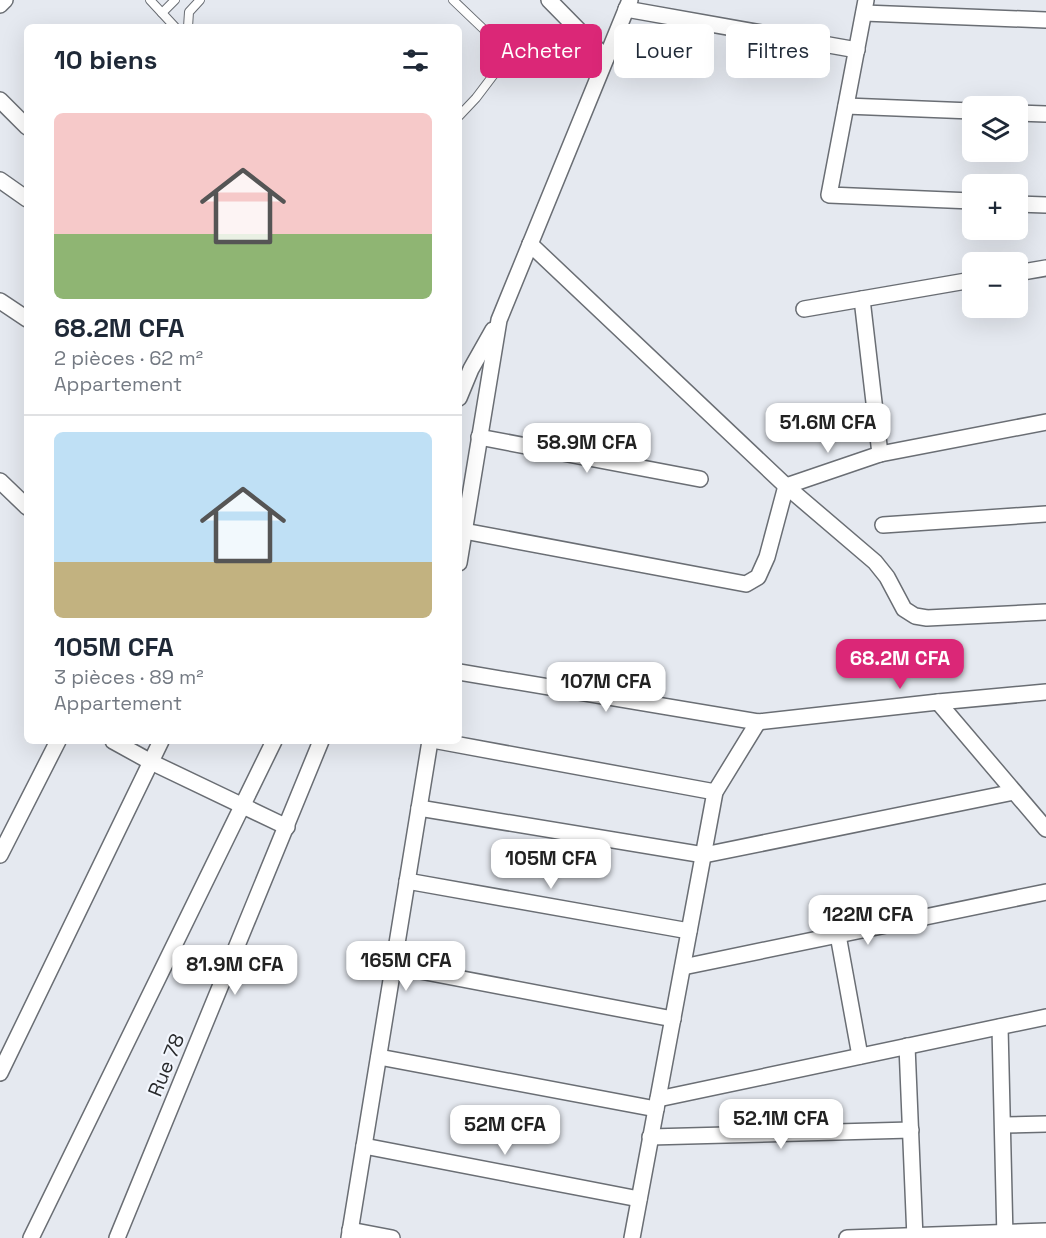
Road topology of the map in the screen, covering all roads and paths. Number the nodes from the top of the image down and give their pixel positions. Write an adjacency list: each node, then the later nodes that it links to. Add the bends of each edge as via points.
1 (5, 0): 7 (street)
2 (150, 0): 10 (lane)
3 (175, 0): 10 (lane)
4 (200, 0): 13 (lane, via 189,12)
5 (453, 0): 19 (lane, via 498,43 501,65)
6 (549, 0): 15 (street)
7 (0, 5)
8 (628, 5): 14 (street); 15 (street)
9 (865, 6): 11 (street); 14 (street)
10 (162, 13): 12 (lane)
11 (1046, 20)
12 (172, 24)
13 (188, 24)
14 (856, 51): 17 (street)
15 (606, 58): 28 (street)
16 (0, 100): 22 (street)
17 (846, 106): 18 (street); 25 (street, via 829,195)
18 (962, 111)
19 (462, 113)
20 (1028, 113): 21 (street)
21 (1046, 114)
22 (24, 124)
23 (0, 180): 24 (street)
24 (24, 197)
25 (962, 201)
26 (1028, 204): 27 (street)
27 (1046, 205)
28 (530, 244): 36 (street); 44 (street)
29 (1046, 268): 30 (street)
30 (1028, 271)
31 (962, 282): 32 (street)
32 (862, 299): 34 (street); 41 (street)
33 (0, 301): 35 (street)
34 (804, 309)
35 (24, 317)
36 (499, 320): 37 (street); 40 (street)
37 (465, 368): 38 (street)
38 (462, 383)
39 (1046, 422): 41 (street)
40 (479, 437): 42 (street); 48 (street)
41 (880, 454): 44 (street)
42 (700, 479)
43 (0, 481): 45 (street)
44 (786, 486): 48 (street, via 763,567 758,577 746,584); 50 (street, via 875,562 904,609 915,616)
45 (24, 504)
46 (1046, 514): 47 (street)
47 (883, 525)
48 (464, 531): 49 (street)
49 (462, 544)
50 (1046, 612)
51 (462, 673): 54 (street)
52 (1046, 692): 53 (street)
53 (938, 702): 54 (street); 64 (street)
54 (758, 723): 63 (street)
55 (56, 744): 69 (street)
56 (118, 744): 62 (street)
57 (160, 744): 62 (street)
58 (273, 744): 65 (street)
59 (320, 744): 67 (street, Rue 78)
60 (430, 744): 66 (street)
61 (454, 744): 63 (street)
62 (151, 762): 65 (street); 83 (street)
63 (716, 792): 70 (street)
64 (1014, 792): 68 (street); 70 (street)
65 (243, 807): 67 (street); 95 (street)
66 (419, 808): 70 (street); 71 (street)
67 (287, 826): 96 (street, Rue 78)
68 (1046, 829)
69 (0, 855)
70 (704, 855): 73 (street)
71 (407, 881): 73 (street); 75 (street)
72 (1046, 892): 74 (street)
73 (689, 931): 76 (street)
74 (838, 935): 76 (street); 81 (street)
75 (393, 966): 78 (street); 82 (street)
76 (683, 967): 78 (street)
77 (1046, 1017): 79 (street)
78 (673, 1019): 84 (street)
79 (1000, 1027): 80 (street); 86 (street)
80 (907, 1047): 81 (street); 87 (street)
81 (861, 1056): 84 (street)
82 (379, 1057): 84 (street); 89 (street)
83 (0, 1073)
84 (657, 1104): 88 (street)
85 (1046, 1124): 86 (street)
86 (1003, 1125): 93 (street)
87 (911, 1130): 88 (street); 94 (street)
88 (650, 1137): 90 (street)
89 (364, 1146): 90 (street); 92 (street)
90 (639, 1199): 98 (street)
91 (1046, 1231): 93 (street)
92 (350, 1234): 97 (street)
93 (1005, 1235): 94 (street)
94 (915, 1237): 99 (street)
95 (31, 1238)
96 (117, 1238)
97 (392, 1238)
98 (632, 1238)
99 (847, 1238)

